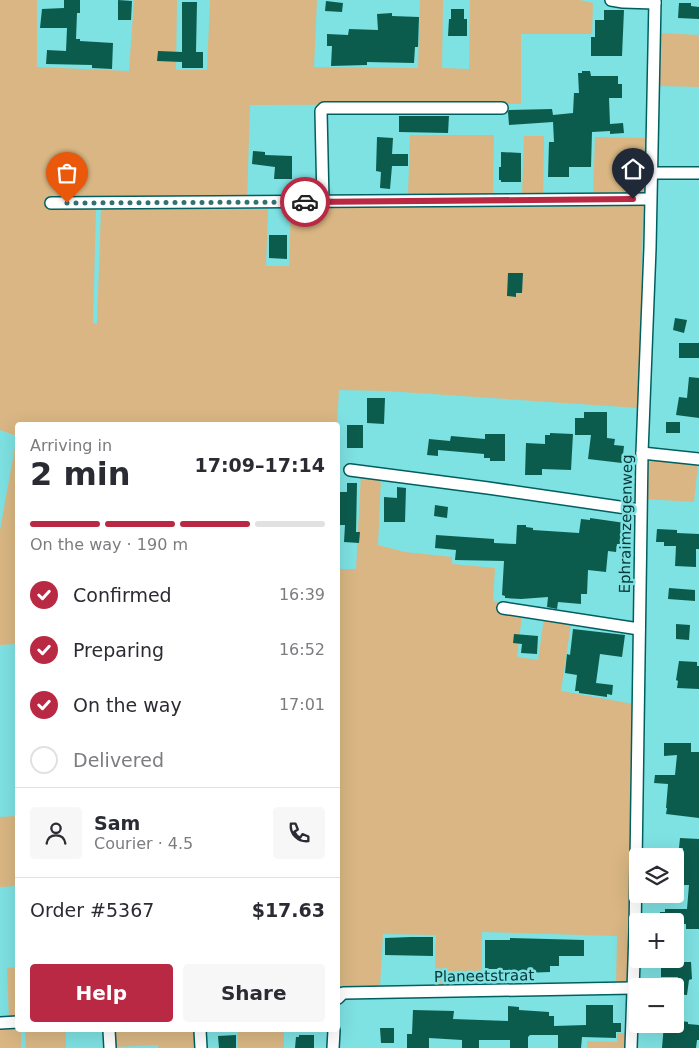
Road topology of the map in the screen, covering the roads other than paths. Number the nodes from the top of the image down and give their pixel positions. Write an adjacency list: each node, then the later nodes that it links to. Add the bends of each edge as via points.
1 (611, 0): 2 (street)
2 (655, 1): 4 (street, Ephraimzegenweg)
3 (502, 108): 7 (street, via 324,108 321,111)
4 (650, 173): 5 (street); 6 (street, Ephraimzegenweg)
5 (699, 173)
6 (650, 199): 7 (street); 9 (street, Ephraimzegenweg)
7 (322, 202): 8 (street)
8 (51, 203)
9 (642, 453): 10 (street); 12 (street, Ephraimzegenweg)
10 (699, 459)
11 (350, 470): 12 (street)
12 (640, 510): 14 (street, Ephraimzegenweg)
13 (503, 608): 14 (street)
14 (639, 629): 15 (street, Ephraimzegenweg)
15 (633, 978)
16 (629, 988): 17 (street, Planeetstraat, via 343,993)
17 (340, 996)
18 (15, 1022): 19 (street)
19 (0, 1023)
20 (109, 1032): 24 (street)
21 (200, 1032): 25 (street)
22 (334, 1032): 26 (street)
23 (632, 1033): 27 (street, Ephraimzegenweg)
24 (110, 1048)
25 (201, 1048)
26 (332, 1048)
27 (631, 1048)

